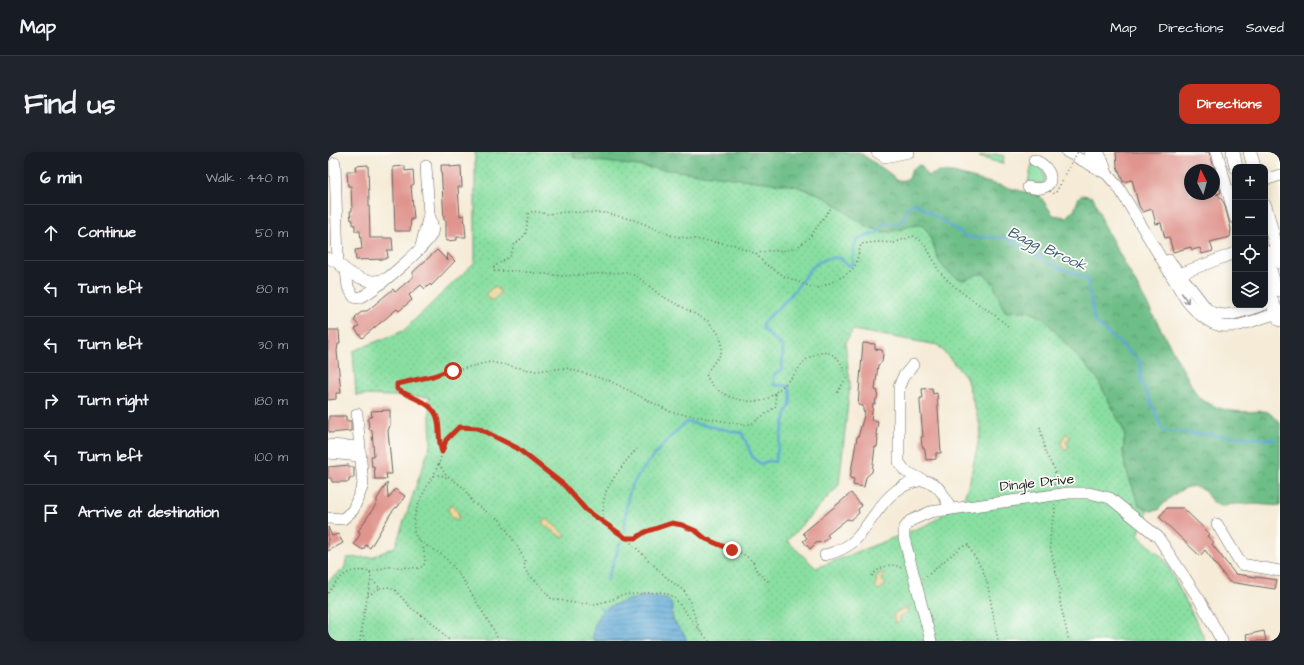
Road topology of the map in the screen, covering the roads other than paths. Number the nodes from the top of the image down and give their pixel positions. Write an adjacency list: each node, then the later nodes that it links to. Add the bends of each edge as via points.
1 (877, 152): 2 (street, via 885,157)
2 (909, 152)
3 (1068, 152): 14 (street)
4 (1089, 152): 14 (street)
5 (1098, 152): 14 (street)
6 (1217, 152): 18 (street)
7 (1232, 152): 11 (main road)
8 (1250, 152): 12 (main road)
9 (1034, 160): 17 (street, via 1046,167 1050,182 1043,189)
10 (335, 163): 24 (street)
11 (1235, 164)
12 (1253, 164)
13 (426, 166): 26 (street, via 432,233)
14 (1107, 174): 25 (street, via 1119,188)
15 (1280, 176): 16 (street)
16 (1268, 179)
17 (1028, 187)
18 (1232, 207)
19 (1268, 217): 22 (main road)
20 (1232, 255): 25 (street)
21 (328, 258): 24 (street)
22 (1280, 262)
23 (1268, 263): 28 (main road, via 1275,288)
24 (342, 267): 26 (street, via 367,280 378,281); 26 (street, via 351,294 356,298 363,296)
25 (1176, 276): 29 (street, via 1213,314 1227,315); 29 (street, one-way to 29, via 1197,314 1217,326 1237,326)
26 (389, 277)
27 (1268, 286): 29 (main road)
28 (1280, 290)
29 (1274, 308)
30 (913, 365): 35 (street, via 899,387 899,462 905,471)
31 (357, 414): 33 (street)
32 (328, 445): 33 (street)
33 (359, 451): 34 (street); 37 (street, via 363,485 353,510 344,519)
34 (328, 453)
35 (923, 480): 36 (street, via 936,486 946,497); 39 (street, via 908,483 896,490 856,538 843,549)
36 (950, 509): 41 (street, Dingle Drive, via 918,516 904,529 904,538); 42 (street, Dingle Drive, via 1054,494 1089,493 1110,498 1158,537 1199,599)
37 (328, 518)
38 (1217, 524): 40 (street, via 1241,564)
39 (824, 555)
40 (1280, 571)
41 (931, 641)
42 (1222, 641)

